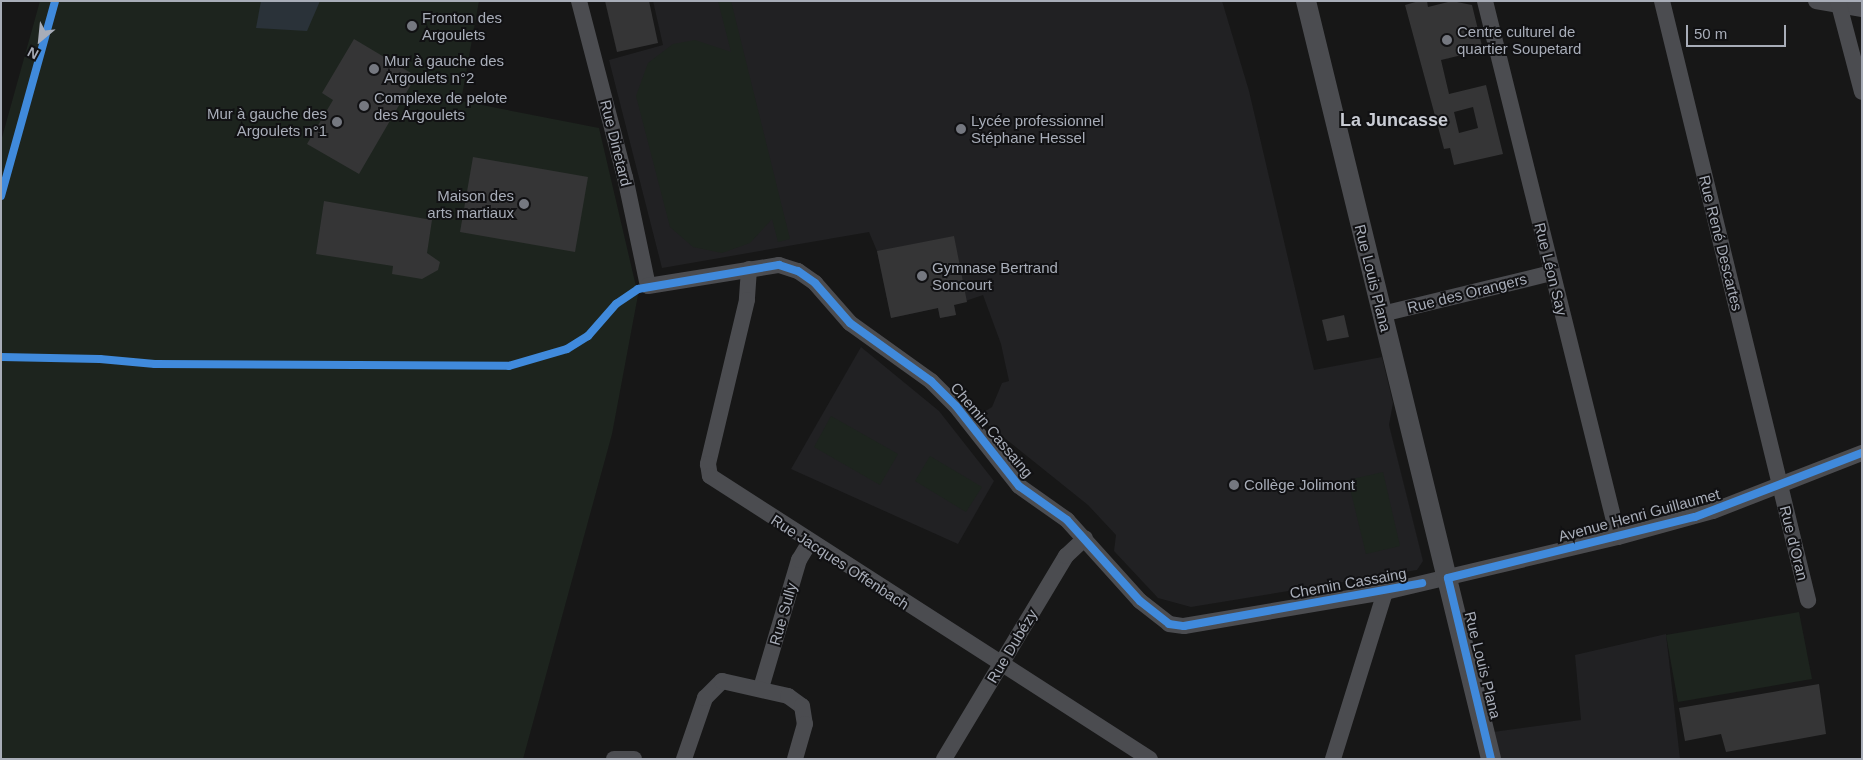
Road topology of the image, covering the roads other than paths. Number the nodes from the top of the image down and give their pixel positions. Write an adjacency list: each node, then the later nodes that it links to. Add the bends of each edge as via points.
1 (579, 1): 11 (street, Rue Dinetard, via 625,177)
2 (1306, 1): 12 (street, Rue Louis Plana)
3 (1485, 1): 10 (street, Rue Léon Say)
4 (1662, 1): 14 (street, Rue René Descartes)
5 (1816, 1): 6 (street)
6 (1839, 3): 7 (street); 8 (street)
7 (1862, 8)
8 (1862, 92)
9 (749, 270): 11 (street, Chemin Cassaing); 16 (street, Chemin Cassaing, via 779,265 798,271 816,283 850,324 936,387 1019,486 1067,520); 17 (street, Rue Jacques Offenbach, via 747,300 708,464 710,476)
10 (1551, 272): 12 (street, Rue des Orangers); 15 (street, Rue Léon Say)
11 (648, 286)
12 (1382, 314): 18 (street, Rue Louis Plana)
13 (1862, 453): 14 (street, Avenue Henri Guillaumet)
14 (1780, 485): 15 (street, Avenue Henri Guillaumet, via 1695,517); 20 (street, Rue d'Oran)
15 (1618, 537): 18 (street, Avenue Henri Guillaumet)
16 (1085, 538): 19 (street, Chemin Cassaing, via 1140,601 1169,624 1184,626); 21 (street, Rue Dubézy, via 1066,556)
17 (810, 542): 21 (street, Rue Jacques Offenbach); 22 (street, Rue Sully, via 799,560)
18 (1448, 578): 19 (street, Chemin Cassaing); 30 (street, Rue Louis Plana)
19 (1385, 592): 29 (street)
20 (1808, 600)
21 (1001, 665): 27 (street, Rue Dubézy); 28 (street, Rue Jacques Offenbach)
22 (761, 688): 25 (street, via 733,681 715,684 705,698); 26 (street, via 796,700 806,714)
23 (614, 759): 24 (street)
24 (634, 759)
25 (684, 759)
26 (795, 759)
27 (944, 759)
28 (1150, 759)
29 (1333, 759)
30 (1491, 759)

